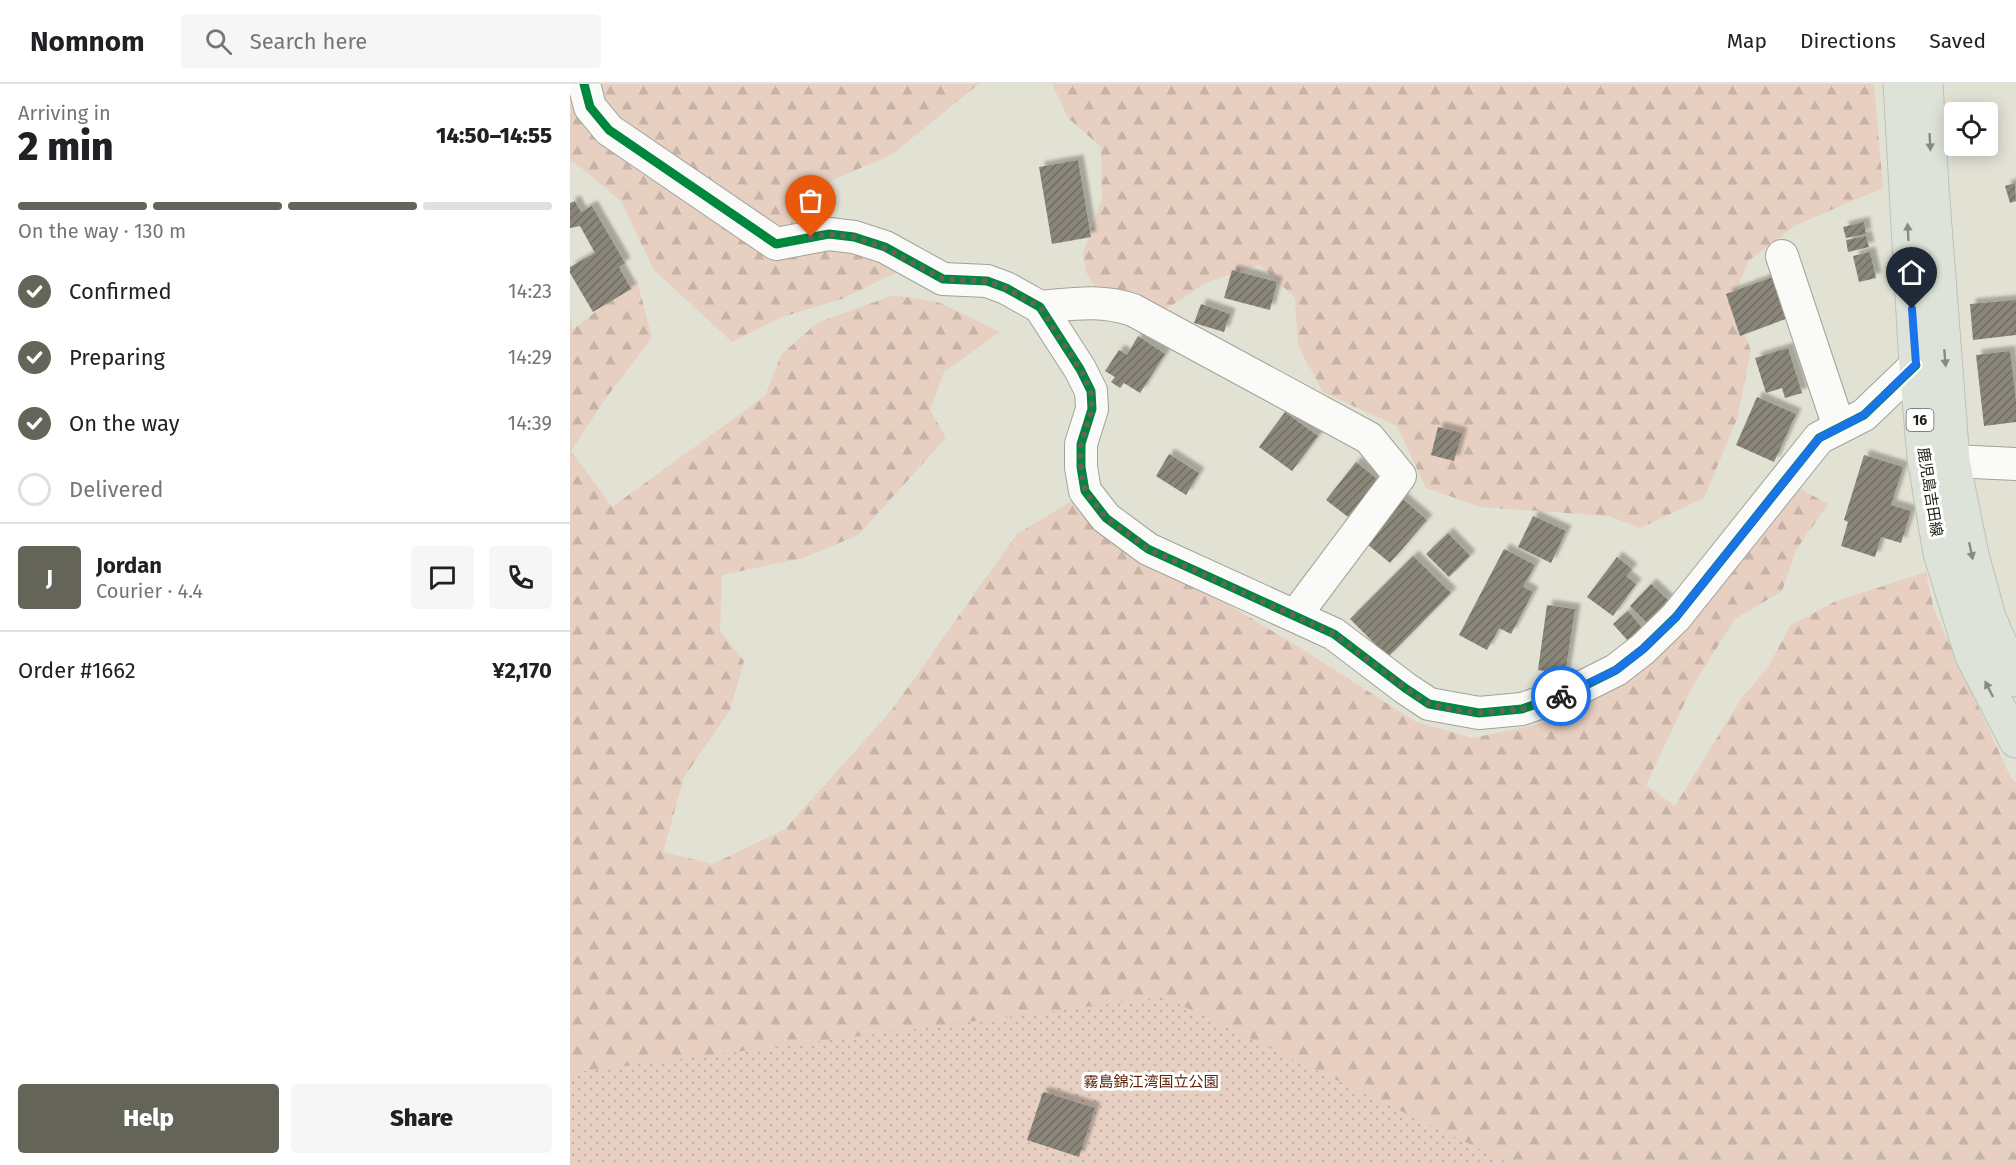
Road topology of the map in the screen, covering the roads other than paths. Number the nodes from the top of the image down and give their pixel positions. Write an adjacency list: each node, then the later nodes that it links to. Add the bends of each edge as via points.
1 (584, 84): 5 (street, via 590,107 609,130 776,244 829,234 854,237 885,248 943,279 987,281)
2 (1900, 84): 6 (main road, 鹿児島吉田線 / 16, one-way to 2)
3 (1926, 84): 8 (main road, 鹿児島吉田線 / 16, one-way to 8)
4 (1782, 256): 7 (street)
5 (1040, 307): 10 (street, via 1091,391 1092,409 1081,444 1081,467 1085,491 1106,518 1148,549); 10 (street, via 1114,303 1133,310 1369,438 1400,476)
6 (1916, 364): 7 (street, via 1864,415); 12 (main road, 鹿児島吉田線 / 16, one-way to 6, via 1972,656 1940,553 1924,457)
7 (1839, 427): 10 (street, via 1819,438 1676,617 1616,670 1574,691 1522,709 1479,713 1429,704 1334,634)
8 (1953, 460): 9 (street); 11 (main road, 鹿児島吉田線 / 16, one-way to 11, via 1989,617)
9 (2016, 464)
10 (1295, 616)
11 (2016, 680)
12 (2016, 741)

